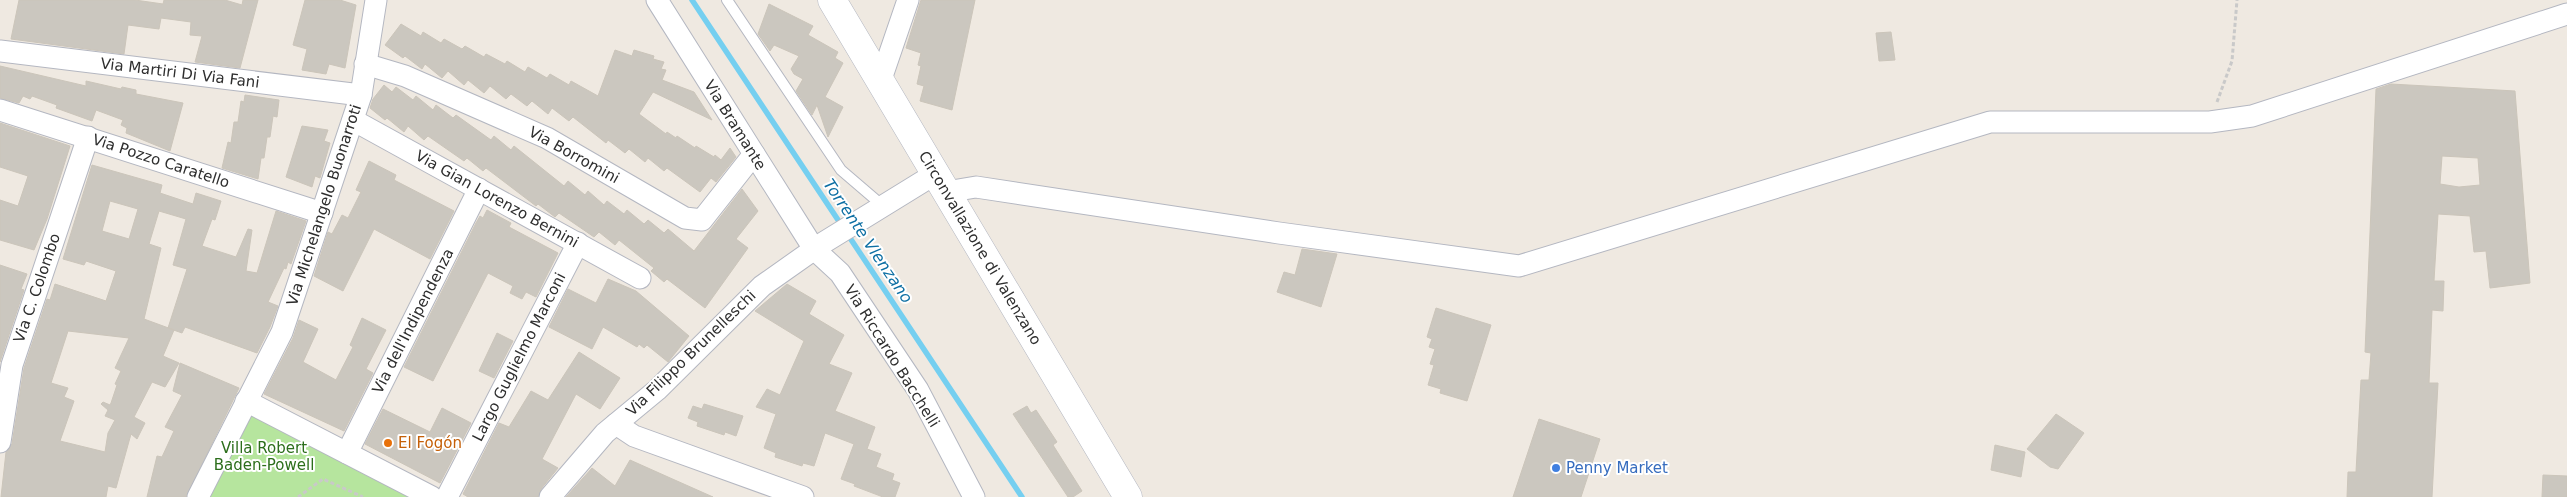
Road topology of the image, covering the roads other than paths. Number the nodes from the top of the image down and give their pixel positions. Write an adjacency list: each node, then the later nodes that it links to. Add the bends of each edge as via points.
1 (376, 0): 8 (street, Via Michelangelo Buonarroti)
2 (657, 0): 14 (street, Via Bramante)
3 (727, 0): 17 (lane, via 841,170)
4 (832, 0): 9 (main road, Circonvallazione di Valenzano)
5 (908, 0): 9 (street)
6 (2567, 14): 15 (street, via 2252,116 2210,122 1990,122 1519,266)
7 (0, 51): 10 (street, Via Martiri Di Via Fani)
8 (365, 64): 10 (street, Via Michelangelo Buonarroti); 14 (street, Via Borromini, via 404,76 548,138 685,218 702,220)
9 (880, 82): 15 (main road, Circonvallazione di Valenzano)
10 (360, 95): 12 (street, Via Michelangelo Buonarroti)
11 (0, 110): 13 (street, Via Pozzo Caratello)
12 (352, 120): 16 (street, Via Gian Lorenzo Bernini); 18 (street, Via Michelangelo Buonarroti)
13 (88, 137): 18 (street, Via Pozzo Caratello); 24 (street, Via C. Colombo, via 12,365)
14 (754, 154): 20 (street, Via Bramante)
15 (941, 183): 17 (street, Via Filippo Brunelleschi); 32 (main road, Circonvallazione di Valenzano)
16 (479, 189): 19 (street, Via Gian Lorenzo Bernini); 25 (street, Via dell'Indipendenza)
17 (883, 206): 20 (street, Via Filippo Brunelleschi)
18 (322, 213): 22 (street, Via Michelangelo Buonarroti, via 282,332)
19 (578, 243): 21 (street, Via Gian Lorenzo Bernini); 28 (street, Largo Guglielmo Marconi)
20 (818, 246): 23 (street, Via Filippo Brunelleschi, via 762,286 657,390); 31 (street, Via Riccardo Bacchelli, via 840,272 918,390)
21 (640, 278)
22 (246, 401): 25 (street); 26 (street)
23 (616, 424): 29 (street, Via Filippo Brunelleschi); 30 (street, via 634,436)
24 (0, 442)
25 (347, 453): 27 (street)
26 (198, 497)
27 (432, 497)
28 (447, 497)
29 (550, 497)
30 (803, 497)
31 (974, 497)
32 (1128, 497)

